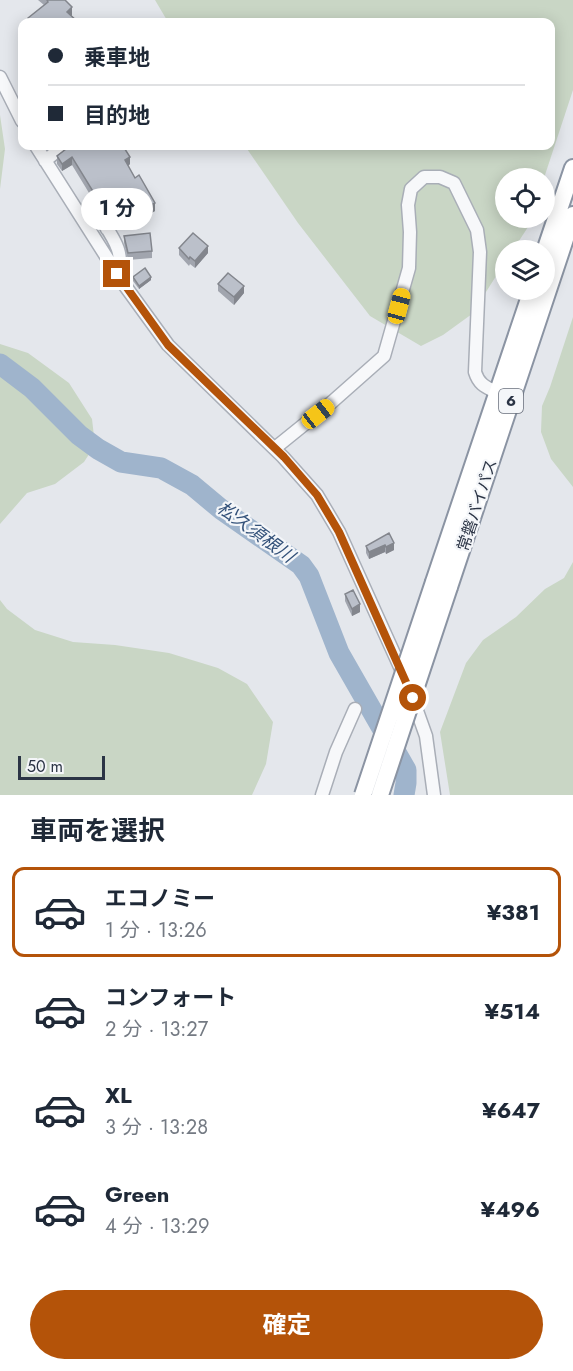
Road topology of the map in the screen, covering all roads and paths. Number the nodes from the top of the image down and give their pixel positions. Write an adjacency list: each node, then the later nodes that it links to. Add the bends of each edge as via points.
1 (0, 77): 3 (street)
2 (18, 97): 3 (street)
3 (12, 102): 4 (street)
4 (18, 113)
5 (38, 150): 7 (street)
6 (57, 150): 7 (street)
7 (45, 161): 14 (street)
8 (573, 168): 13 (highway)
9 (114, 211): 12 (street)
10 (98, 214): 12 (street)
11 (573, 215): 18 (highway, 常磐バイパス / 6)
12 (107, 229): 14 (street, via 121,255)
13 (549, 240)
14 (117, 274): 17 (street, via 168,345)
15 (529, 300): 16 (highway, 常磐バイパス / 6)
16 (498, 393): 17 (street, via 483,387 475,372 480,252 477,230 454,183 440,177 424,177 411,189 409,268 384,356); 18 (highway, 常磐バイパス / 6)
17 (275, 448): 23 (street, via 317,495 339,532 421,718)
18 (442, 585): 21 (highway, 常磐バイパス / 6, bridge); 22 (highway, 常磐バイパス / 6, bridge)
19 (355, 709): 20 (street)
20 (322, 795)
21 (363, 795)
22 (380, 795)
23 (434, 795)

